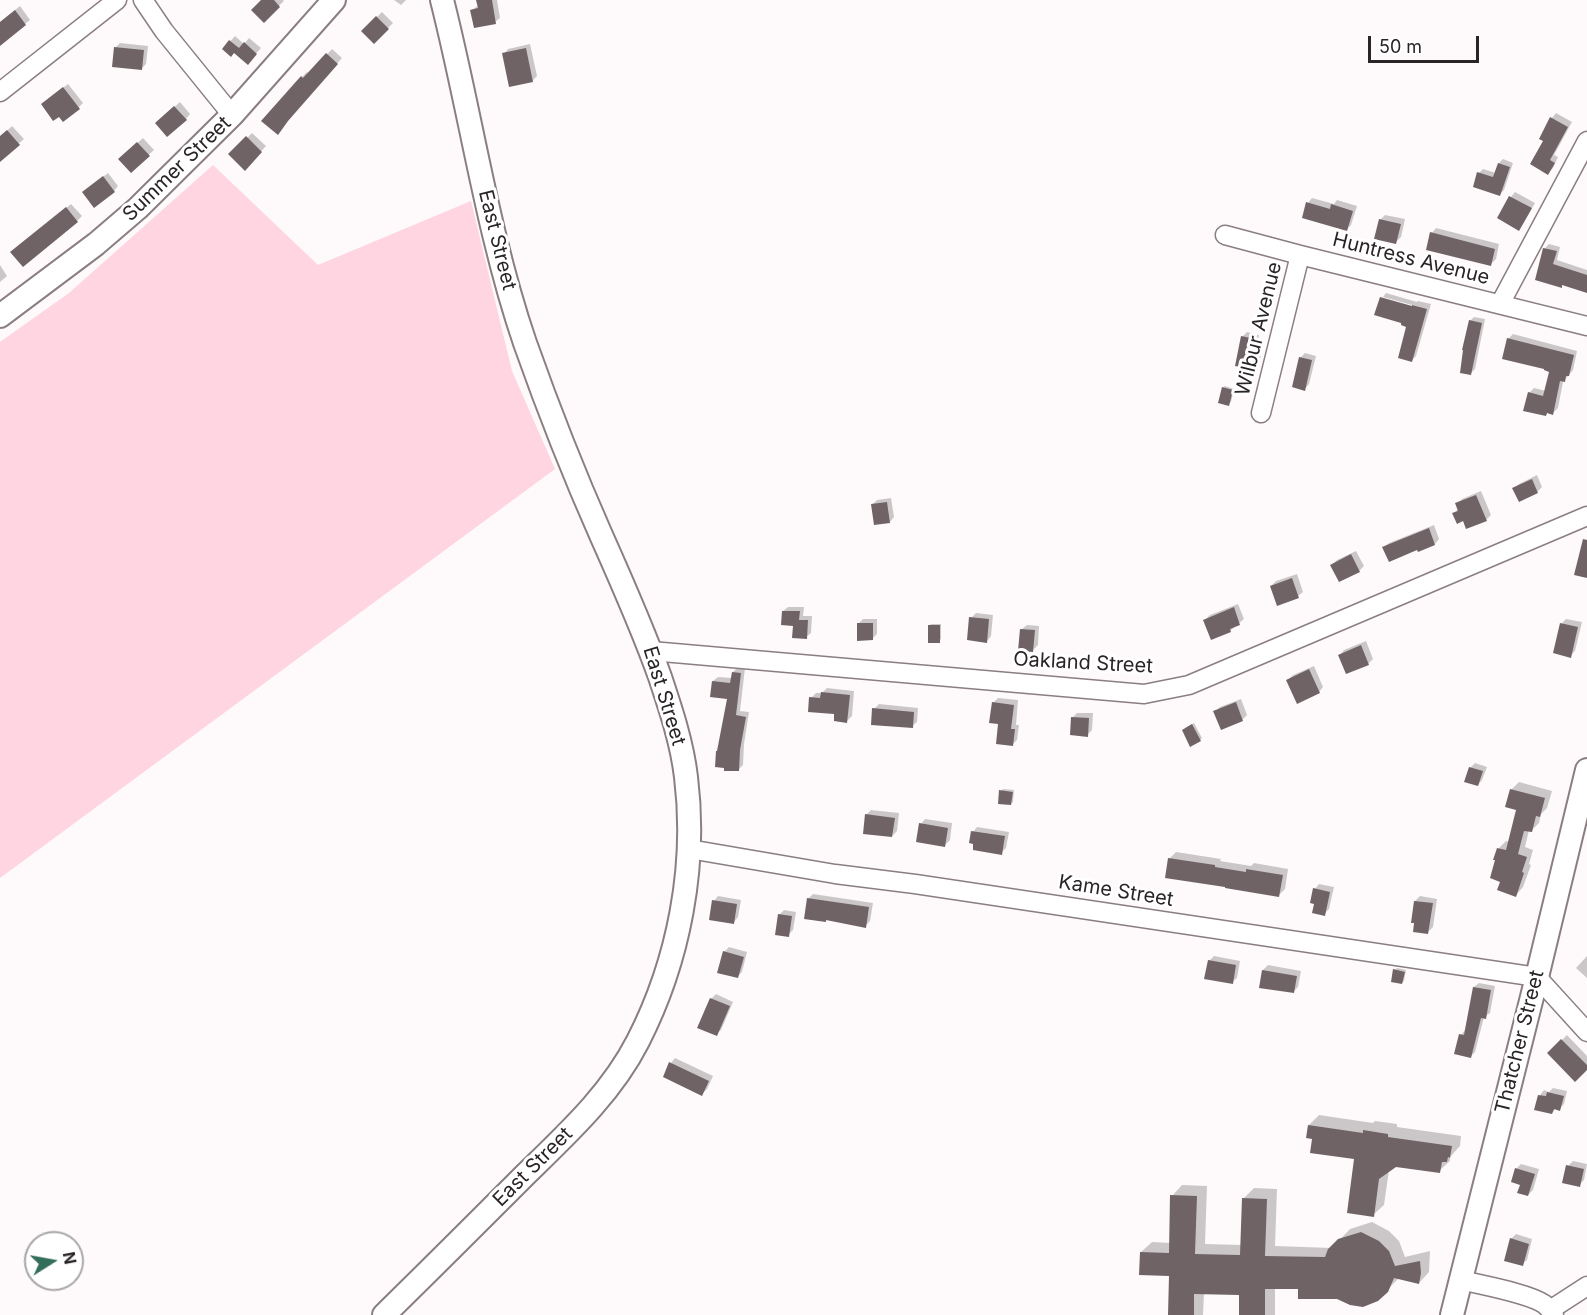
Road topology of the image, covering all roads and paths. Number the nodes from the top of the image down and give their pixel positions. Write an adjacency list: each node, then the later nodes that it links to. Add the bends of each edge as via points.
1 (117, 0): 5 (street)
2 (143, 0): 6 (street)
3 (334, 0): 6 (street, Summer Street)
4 (442, 0): 15 (street, East Street, via 513,307 564,445)
5 (0, 92)
6 (232, 115): 11 (street, Summer Street, via 117,226)
7 (1587, 141): 10 (street)
8 (1225, 236): 9 (street, Huntress Avenue)
9 (1300, 255): 10 (street, Huntress Avenue); 13 (street, Wilbur Avenue)
10 (1500, 304): 12 (street, Huntress Avenue)
11 (0, 316)
12 (1587, 326)
13 (1261, 413)
14 (1587, 516): 15 (street, Oakland Street, via 1190,685 1144,693)
15 (651, 651): 17 (street, East Street, via 682,755 689,805)
16 (1587, 770): 18 (street, Thatcher Street)
17 (689, 849): 18 (street, Kame Street); 23 (street, East Street, via 674,952 637,1043 613,1081 585,1116)
18 (1537, 977): 19 (street); 20 (street, Thatcher Street)
19 (1587, 1032)
20 (1461, 1280): 22 (street, via 1524,1296); 24 (street, Thatcher Street)
21 (1587, 1286): 22 (street)
22 (1552, 1312)
23 (384, 1315)
24 (1452, 1315)

